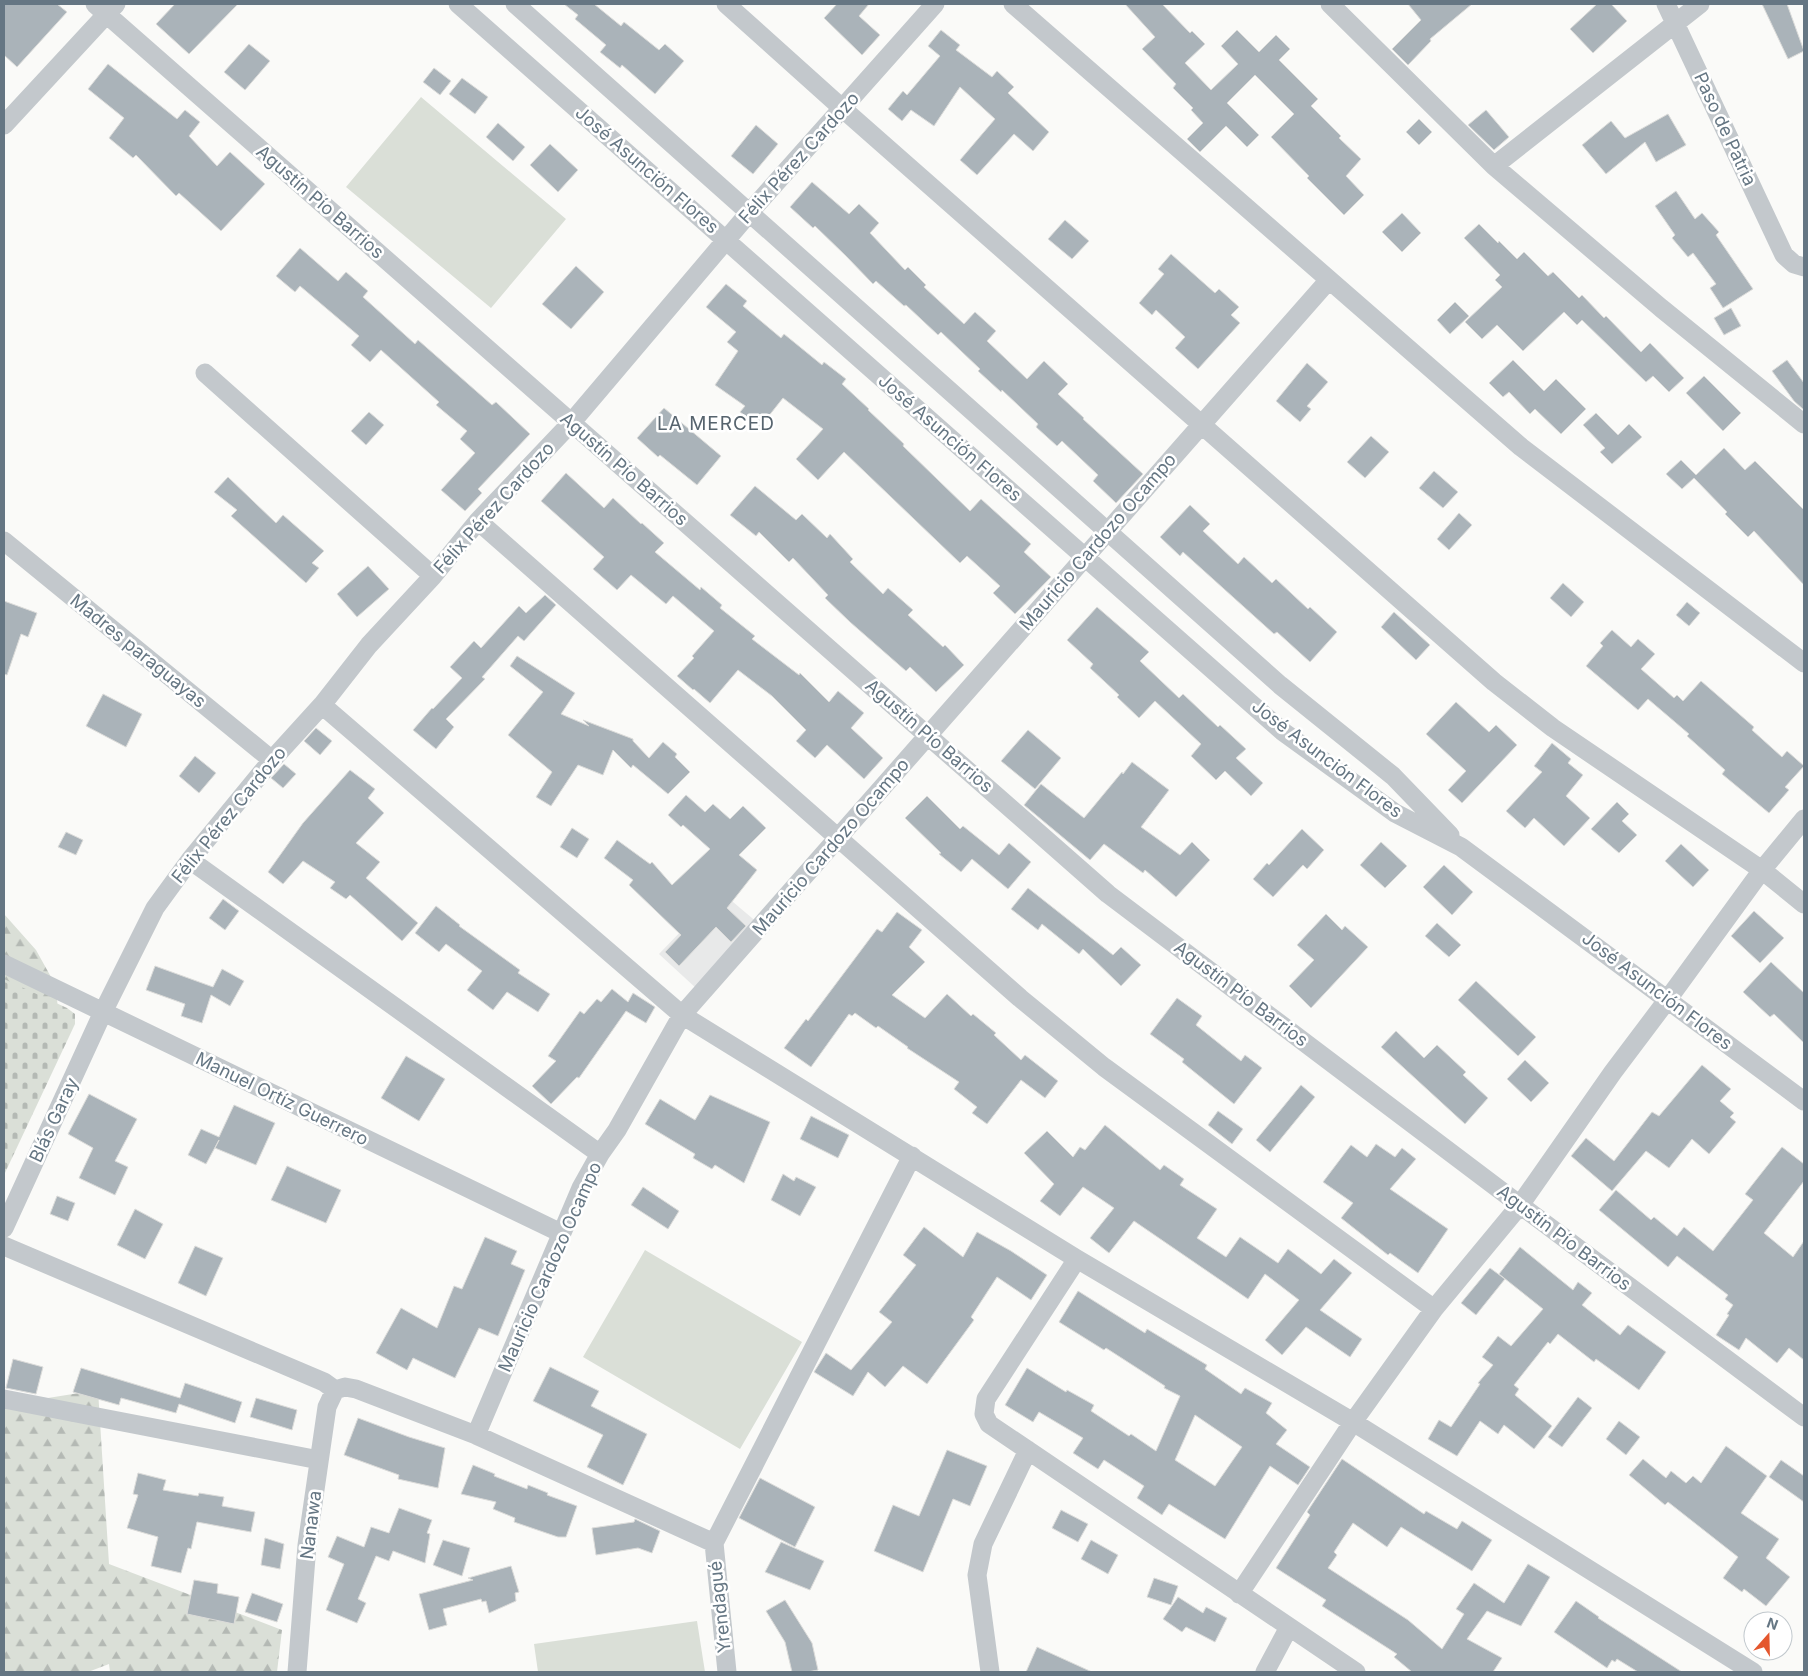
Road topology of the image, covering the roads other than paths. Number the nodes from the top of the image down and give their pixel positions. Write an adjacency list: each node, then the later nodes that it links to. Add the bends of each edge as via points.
1 (458, 4): 15 (street, José Asunción Flores)
2 (515, 4): 14 (street, José Asunción Flores)
3 (726, 4): 11 (street)
4 (935, 4): 11 (street, Félix Pérez Cardozo)
5 (1013, 4): 17 (street)
6 (1330, 4): 13 (street)
7 (1666, 4): 10 (street, Paso de Patria)
8 (1700, 4): 10 (street)
9 (106, 7): 12 (street); 19 (street, Agustín Pío Barrios)
10 (1676, 24): 13 (street); 16 (street, Paso de Patria, via 1784,255 1794,264)
11 (843, 109): 14 (street, Félix Pérez Cardozo); 20 (street)
12 (4, 124)
13 (1494, 166): 21 (street)
14 (749, 213): 15 (street, Félix Pérez Cardozo); 23 (street, José Asunción Flores)
15 (726, 240): 19 (street, Félix Pérez Cardozo); 25 (street, José Asunción Flores)
16 (1804, 267)
17 (1328, 281): 20 (street, Mauricio Cardozo Ocampo); 27 (street, via 1520,447)
18 (204, 373): 26 (street)
19 (570, 423): 22 (street, Félix Pérez Cardozo); 29 (street, Agustín Pío Barrios)
20 (1202, 424): 23 (street, Mauricio Cardozo Ocampo); 35 (street, via 1494,682 1553,728)
21 (1804, 424)
22 (478, 521): 26 (street, Félix Pérez Cardozo); 32 (street)
23 (1107, 532): 25 (street, Mauricio Cardozo Ocampo); 33 (street, José Asunción Flores, via 1280,685 1393,776)
24 (4, 543): 30 (street, Madres paraguayas)
25 (1085, 557): 29 (street, Mauricio Cardozo Ocampo); 33 (street, José Asunción Flores, via 1282,731 1395,813)
26 (432, 576): 28 (street, Félix Pérez Cardozo, via 369,645)
27 (1804, 663)
28 (322, 705): 30 (street, Félix Pérez Cardozo); 40 (street)
29 (928, 735): 32 (street, Mauricio Cardozo Ocampo); 44 (street, Agustín Pío Barrios, via 1108,894)
30 (272, 760): 34 (street, Félix Pérez Cardozo)
31 (1804, 819): 35 (street)
32 (838, 838): 40 (street, Mauricio Cardozo Ocampo); 49 (street, via 1020,998 1104,1067)
33 (1461, 847): 38 (street, José Asunción Flores)
34 (190, 860): 39 (street, Félix Pérez Cardozo, via 155,908); 42 (street)
35 (1762, 870): 36 (street); 38 (street)
36 (1804, 904)
37 (4, 964): 39 (street, Manuel Ortíz Guerrero)
38 (1668, 999): 41 (street, José Asunción Flores); 44 (street)
39 (104, 1012): 45 (street, Blás Garay); 46 (street, Manuel Ortíz Guerrero)
40 (682, 1015): 42 (street, Mauricio Cardozo Ocampo); 43 (street)
41 (1804, 1101)
42 (600, 1154): 46 (street, Mauricio Cardozo Ocampo)
43 (912, 1156): 48 (street); 57 (street)
44 (1520, 1204): 49 (street); 52 (street, Agustín Pío Barrios)
45 (4, 1228)
46 (561, 1234): 54 (street, Mauricio Cardozo Ocampo)
47 (4, 1246): 50 (street)
48 (1077, 1259): 53 (street); 55 (street, via 986,1399 984,1414 989,1424)
49 (1434, 1309): 53 (street)
50 (340, 1389): 54 (street, via 356,1389); 56 (street, Nanawa, via 327,1407)
51 (4, 1399): 56 (street)
52 (1804, 1417)
53 (1353, 1422): 58 (street); 65 (street)
54 (476, 1435): 57 (street)
55 (1028, 1450): 58 (street); 62 (street, via 983,1544 977,1575)
56 (319, 1460): 60 (street, Nanawa, via 306,1544)
57 (714, 1543): 61 (street, Yrendagué)
58 (1239, 1594): 59 (street)
59 (1289, 1627): 63 (street); 64 (street)
60 (298, 1672)
61 (727, 1672)
62 (990, 1672)
63 (1264, 1672)
64 (1356, 1672)
65 (1753, 1672)

